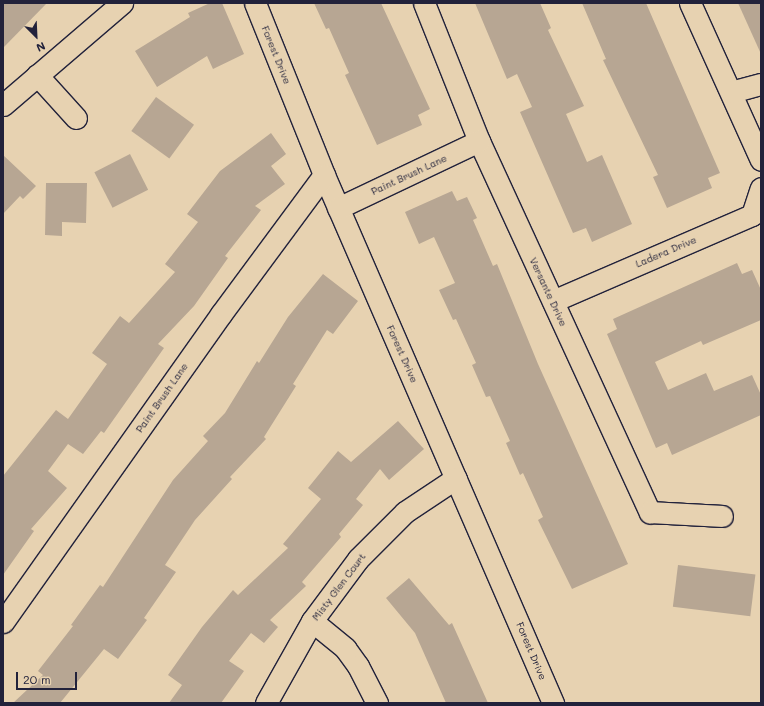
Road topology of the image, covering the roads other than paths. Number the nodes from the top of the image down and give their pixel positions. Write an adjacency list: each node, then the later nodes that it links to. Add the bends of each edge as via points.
1 (122, 3): 5 (street)
2 (255, 3): 12 (street, Forest Drive)
3 (424, 3): 10 (street, Versante Drive)
4 (690, 3): 7 (street)
5 (37, 75): 8 (street); 9 (street)
6 (761, 84): 7 (street)
7 (731, 92): 11 (street)
8 (3, 106)
9 (76, 118)
10 (479, 142): 14 (street, Paint Brush Lane); 15 (street, Versante Drive)
11 (761, 160)
12 (324, 175): 14 (street, Forest Drive); 19 (street, Paint Brush Lane, via 221,314)
13 (761, 188): 15 (street, Ladera Drive, via 752,215)
14 (338, 208): 16 (street, Forest Drive)
15 (553, 301): 17 (street, Versante Drive, via 650,512)
16 (456, 478): 18 (street, Misty Glen Court, via 405,512 389,527 358,559); 22 (street, Forest Drive)
17 (722, 516)
18 (312, 621): 20 (street, Misty Glen Court); 21 (street, via 345,648 358,666)
19 (3, 622)
20 (266, 703)
21 (377, 703)
22 (553, 703)

